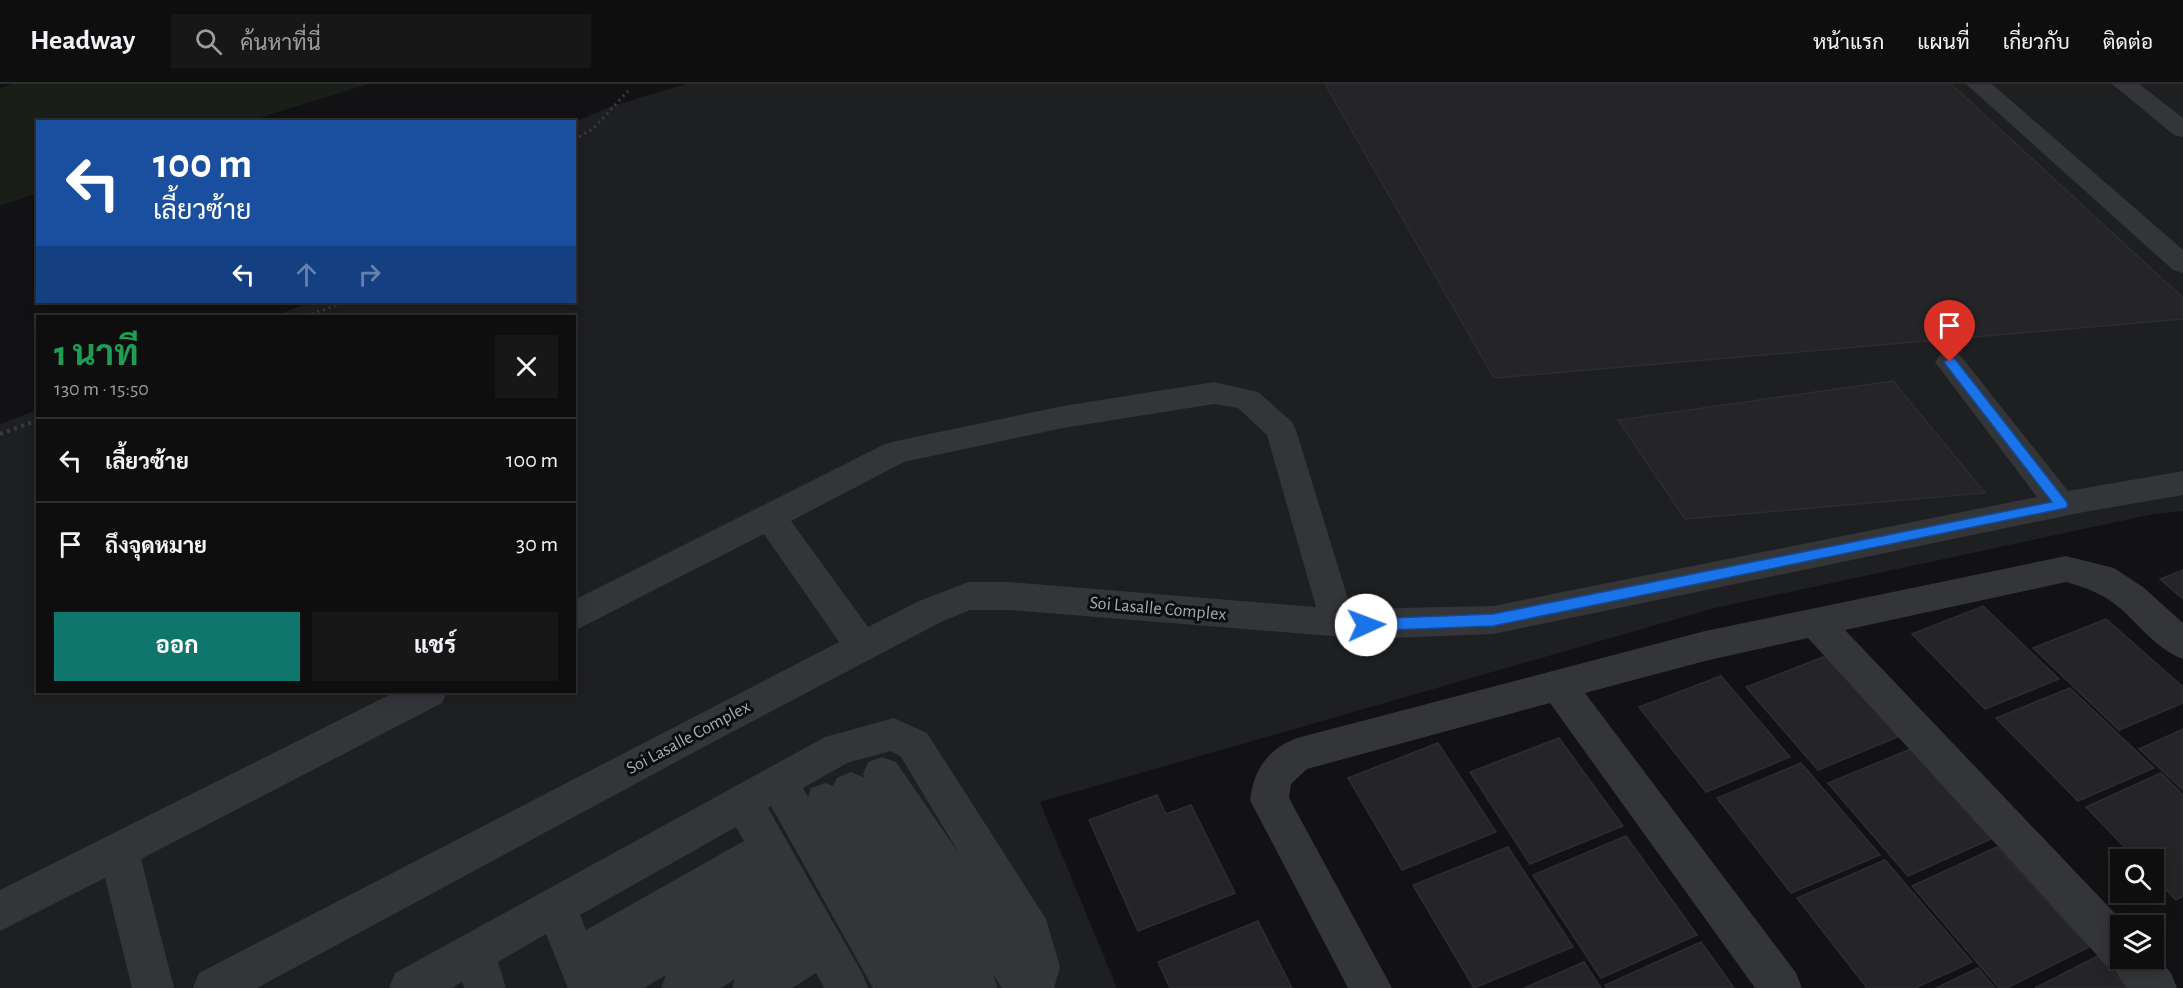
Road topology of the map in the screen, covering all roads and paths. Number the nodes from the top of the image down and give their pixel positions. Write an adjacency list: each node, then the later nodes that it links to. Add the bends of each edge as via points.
1 (1978, 84): 6 (street)
2 (2124, 84): 4 (street)
3 (628, 91): 5 (path, via 594,128)
4 (2183, 130)
5 (576, 139)
6 (2183, 264)
7 (343, 303): 8 (path)
8 (309, 315)
9 (1950, 362): 13 (street)
10 (36, 421): 11 (path)
11 (0, 434)
12 (2183, 483): 13 (street, Soi Lasalle Complex)
13 (2061, 505): 17 (street, Soi Lasalle Complex, via 1493,620)
14 (770, 517): 15 (street); 17 (street, via 896,452 1063,417 1214,393 1247,399 1281,430); 19 (street)
15 (576, 616)
16 (1816, 622): 18 (street, via 2066,569 2102,578 2131,597); 20 (street, via 1705,646); 29 (street)
17 (1338, 623): 19 (street, Soi Lasalle Complex, via 1010,596 968,596)
18 (2183, 644)
19 (862, 647): 34 (street, Soi Lasalle Complex)
20 (1558, 686): 43 (street, via 1298,755 1281,766 1271,780 1269,800); 44 (street)
21 (427, 693): 25 (street)
22 (778, 782): 24 (street); 38 (street); 42 (street, via 838,748 894,734 914,745 1031,933 1039,967)
23 (853, 788): 39 (street); 40 (street); 41 (street)
24 (743, 802): 26 (street); 28 (street)
25 (119, 851): 27 (street); 33 (street)
26 (555, 906): 31 (street); 32 (street)
27 (0, 910)
28 (814, 934): 32 (street); 36 (street); 37 (street)
29 (2110, 938)
30 (2139, 969): 45 (street)
31 (479, 970): 35 (street)
32 (590, 978)
33 (153, 988)
34 (214, 988)
35 (410, 988)
36 (681, 988)
37 (753, 988)
38 (897, 988)
39 (934, 988)
40 (977, 988)
41 (1027, 988)
42 (1033, 988)
43 (1371, 988)
44 (1781, 988)
45 (2156, 988)

